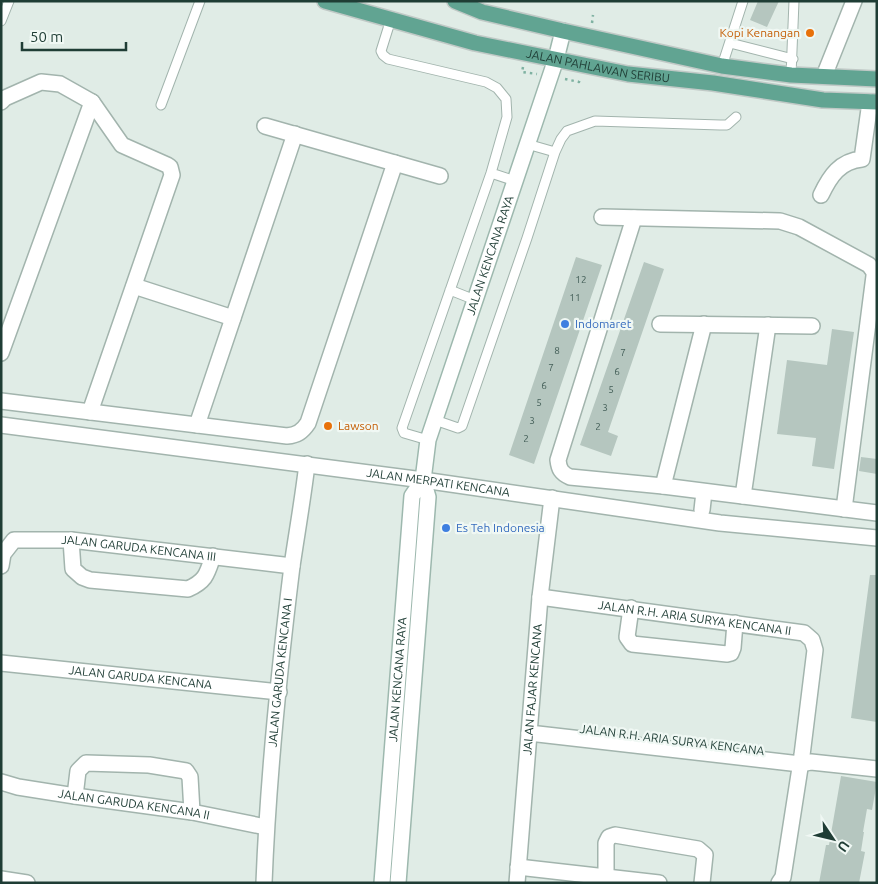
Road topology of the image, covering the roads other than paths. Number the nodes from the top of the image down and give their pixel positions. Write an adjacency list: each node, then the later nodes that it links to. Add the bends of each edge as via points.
1 (10, 1): 10 (lane)
2 (200, 1): 22 (lane)
3 (325, 1): 9 (main road, JALAN PAHLAWAN SERIBU)
4 (455, 1): 8 (main road, JALAN PAHLAWAN SERIBU)
5 (743, 1): 12 (lane)
6 (794, 1): 14 (lane)
7 (854, 1): 17 (street)
8 (483, 6): 11 (main road, JALAN PAHLAWAN SERIBU)
9 (390, 19): 13 (main road, JALAN PAHLAWAN SERIBU, via 475,43); 30 (lane, via 382,56 486,82 497,88 506,99 507,117)
10 (1, 20)
11 (563, 31): 13 (street, JALAN KENCANA RAYA); 15 (main road, JALAN PAHLAWAN SERIBU)
12 (730, 43): 14 (lane); 15 (lane)
13 (556, 59): 21 (main road, JALAN PAHLAWAN SERIBU, via 628,74 823,100); 26 (street, JALAN KENCANA RAYA)
14 (793, 59): 16 (lane)
15 (722, 66): 16 (main road, JALAN PAHLAWAN SERIBU)
16 (791, 75): 17 (main road, JALAN PAHLAWAN SERIBU)
17 (824, 76): 18 (main road, JALAN PAHLAWAN SERIBU)
18 (877, 79)
19 (1, 102): 20 (street, via 31,85 48,81)
20 (92, 102): 36 (street, via 122,145 166,165 172,175); 44 (street)
21 (873, 102): 28 (street)
22 (161, 105)
23 (736, 117): 27 (lane, via 727,125 720,126 595,121 567,131)
24 (265, 126): 25 (street)
25 (295, 134): 29 (street); 39 (street)
26 (527, 144): 27 (lane); 32 (street, JALAN KENCANA RAYA)
27 (555, 152): 48 (lane, via 462,426 458,428)
28 (869, 159): 33 (street, via 854,160 842,166 829,177)
29 (395, 163): 31 (street); 50 (street, via 308,424 296,435 287,436)
30 (490, 173): 32 (lane); 37 (lane)
31 (440, 176)
32 (515, 181): 38 (street, JALAN KENCANA RAYA)
33 (822, 195)
34 (602, 217): 35 (street)
35 (634, 218): 55 (street, via 558,460 559,469 570,477); 59 (street, via 780,221 799,227 870,265 874,276)
36 (134, 286): 39 (street); 46 (street)
37 (450, 290): 38 (lane); 51 (lane, via 402,428 404,433)
38 (475, 300): 48 (street, JALAN KENCANA RAYA)
39 (233, 318): 50 (street)
40 (660, 324): 41 (street)
41 (704, 324): 42 (street); 55 (street)
42 (768, 325): 43 (street); 57 (street)
43 (812, 326)
44 (1, 353)
45 (1, 401): 46 (street)
46 (90, 412): 47 (street)
47 (149, 420): 50 (street); 52 (street)
48 (435, 420): 51 (street, JALAN KENCANA RAYA)
49 (1, 425): 52 (street, JALAN MERPATI KENCANA)
50 (197, 425)
51 (428, 440): 54 (street, JALAN KENCANA RAYA)
52 (146, 444): 53 (street, JALAN MERPATI KENCANA)
53 (307, 464): 54 (street, JALAN MERPATI KENCANA); 68 (street, JALAN GARUDA KENCANA I)
54 (423, 480): 58 (street, JALAN MERPATI KENCANA); 86 (street, JALAN KENCANA RAYA, via 412,496); 87 (street, JALAN KENCANA RAYA, via 428,497)
55 (663, 486): 56 (street)
56 (704, 492): 57 (street); 60 (street)
57 (743, 496): 59 (street)
58 (552, 498): 62 (street, JALAN MERPATI KENCANA); 69 (street, JALAN FAJAR KENCANA)
59 (844, 509): 61 (street)
60 (702, 510): 62 (street, via 686,510); 63 (street, via 716,513)
61 (877, 513)
62 (679, 517): 63 (street, JALAN MERPATI KENCANA)
63 (720, 523): 64 (street, JALAN MERPATI KENCANA)
64 (877, 538)
65 (71, 540): 66 (street, JALAN GARUDA KENCANA III); 66 (street, via 73,569 90,580 188,589 206,578); 67 (street, JALAN GARUDA KENCANA III, via 14,540 3,554)
66 (213, 556): 68 (street, JALAN GARUDA KENCANA III)
67 (1, 566)
68 (292, 566): 73 (street, JALAN GARUDA KENCANA I)
69 (540, 597): 70 (street, JALAN R.H. ARIA SURYA KENCANA II); 74 (street, JALAN FAJAR KENCANA)
70 (631, 608): 71 (street, JALAN R.H. ARIA SURYA KENCANA II); 71 (street, via 627,637 632,644 727,654 733,648)
71 (735, 623): 75 (street, JALAN R.H. ARIA SURYA KENCANA II, via 804,633 812,640 815,650)
72 (1, 663): 73 (street, JALAN GARUDA KENCANA)
73 (278, 692): 80 (street, JALAN GARUDA KENCANA I)
74 (529, 728): 75 (street, JALAN R.H. ARIA SURYA KENCANA); 81 (street, JALAN FAJAR KENCANA)
75 (804, 760): 76 (street, JALAN R.H. ARIA SURYA KENCANA); 91 (street, JALAN R.H. ARIA SURYA KENCANA II)
76 (877, 769)
77 (1, 782): 78 (street, JALAN GARUDA KENCANA II)
78 (75, 796): 79 (street, JALAN GARUDA KENCANA II); 79 (street, via 78,771 86,762 149,765 186,771 190,777)
79 (192, 812): 80 (street, JALAN GARUDA KENCANA II)
80 (266, 827): 85 (street, JALAN GARUDA KENCANA I)
81 (518, 867): 82 (street); 88 (street, JALAN FAJAR KENCANA)
82 (606, 877): 89 (street); 90 (street, via 606,842 609,836 615,835 698,849 705,855)
83 (1, 878): 84 (street)
84 (26, 883)
85 (264, 883)
86 (382, 883)
87 (398, 883)
88 (516, 883)
89 (658, 883)
90 (702, 883)
91 (780, 883)

